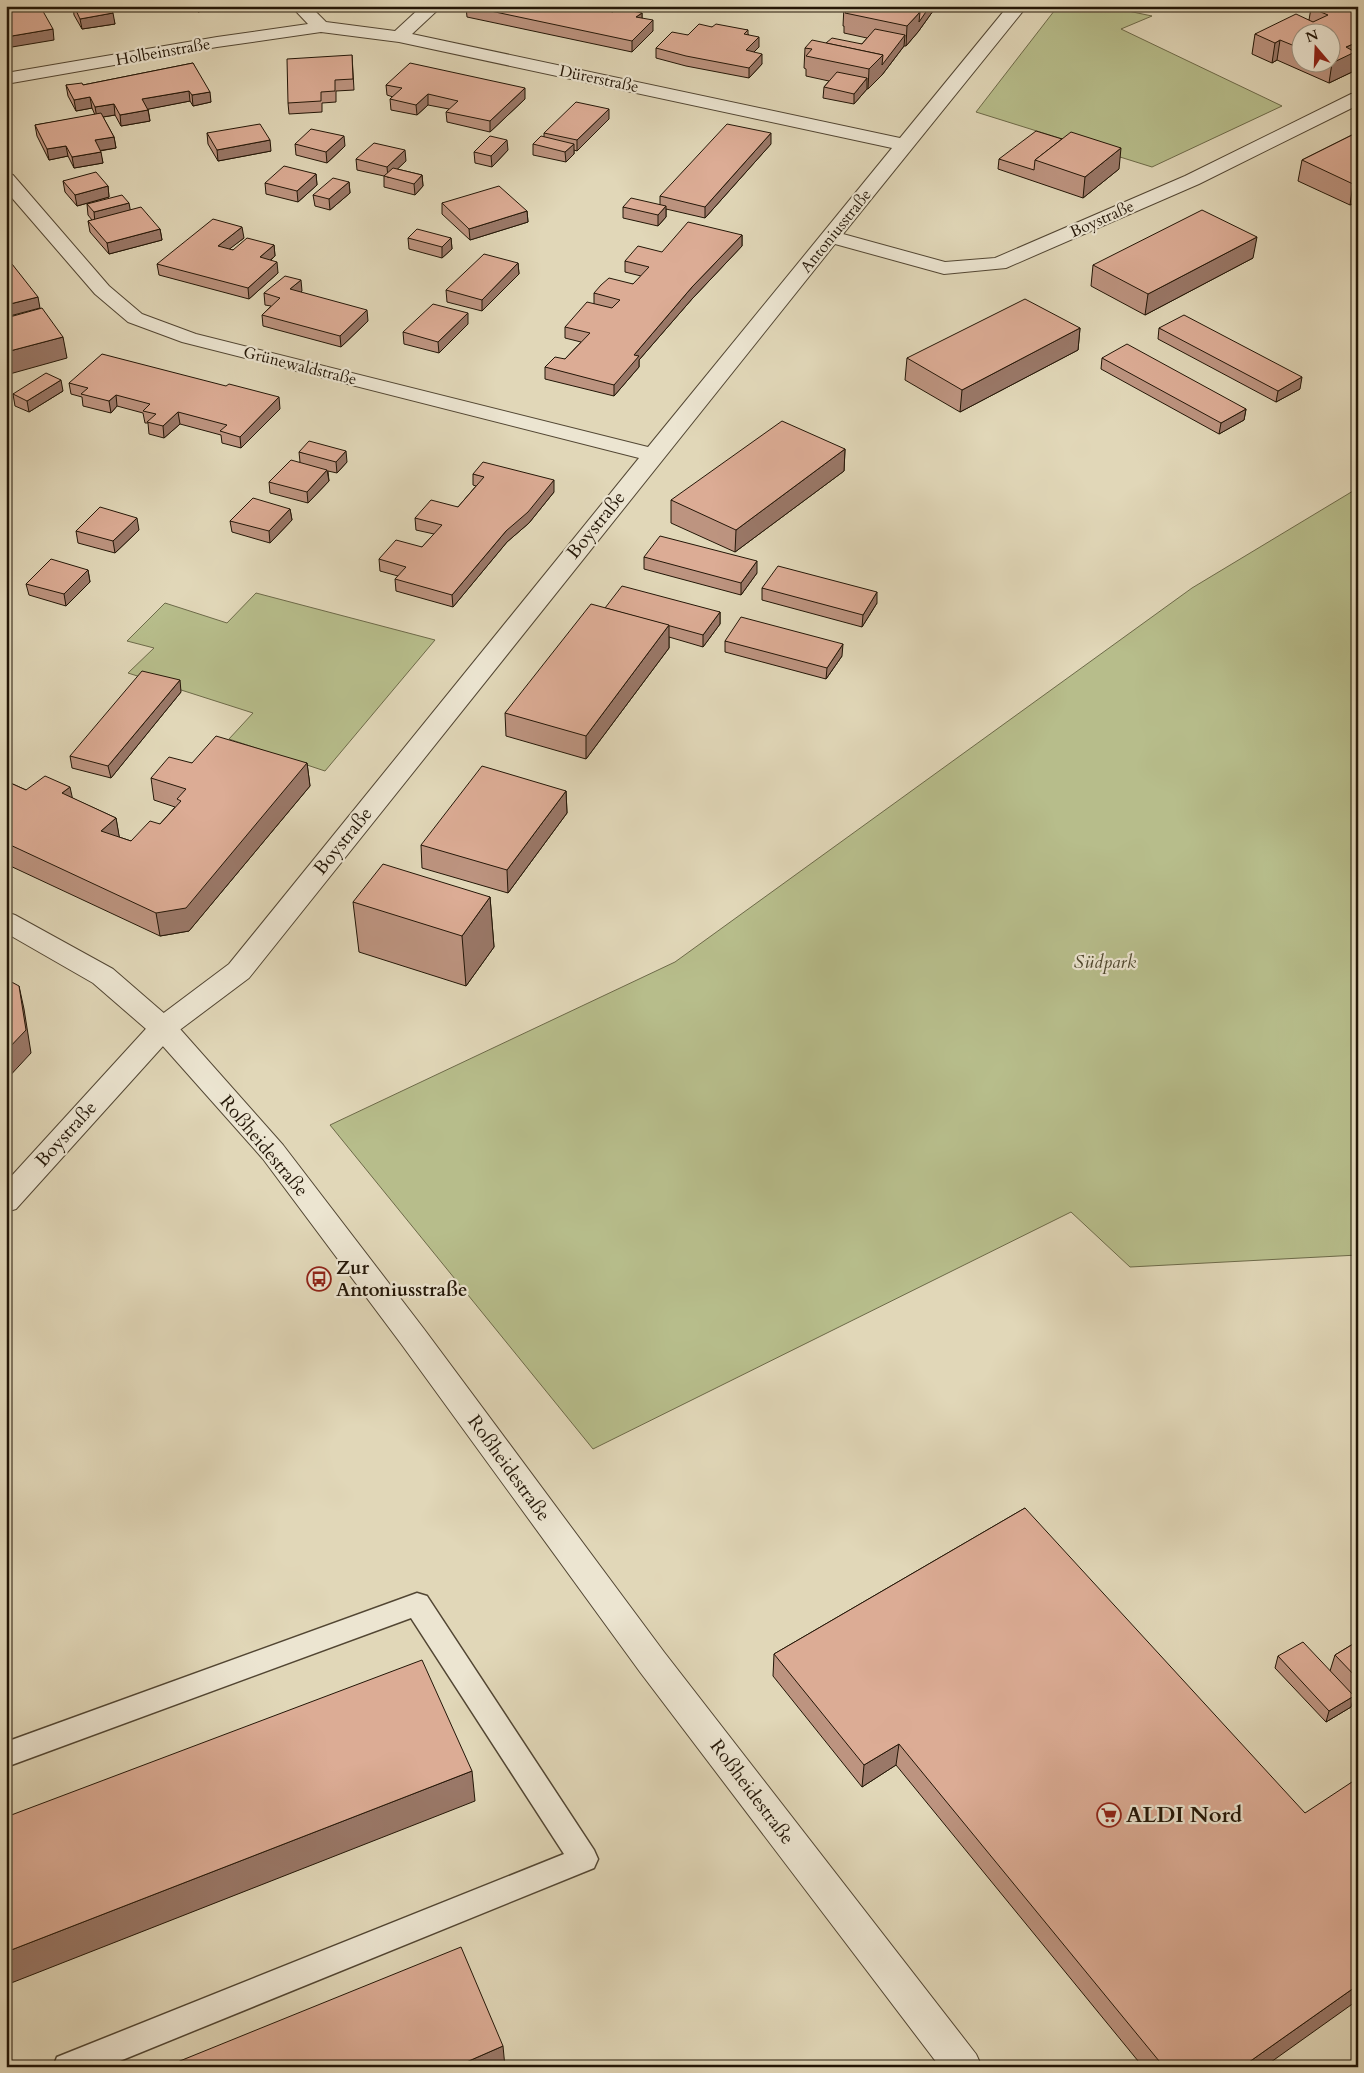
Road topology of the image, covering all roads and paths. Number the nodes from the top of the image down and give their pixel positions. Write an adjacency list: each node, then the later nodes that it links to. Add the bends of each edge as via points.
1 (300, 6): 4 (street)
2 (433, 6): 5 (street)
3 (1018, 6): 8 (street, Antoniusstraße)
4 (321, 27): 5 (street, Dürerstraße); 6 (street, Holbeinstraße)
5 (399, 37): 8 (street, Dürerstraße)
6 (6, 79)
7 (1358, 98): 10 (street, Boystraße, via 1192,180 999,264 944,268)
8 (905, 145): 10 (street, Antoniusstraße)
9 (6, 179): 11 (street, Grünewaldstraße, via 102,290 135,318 189,338)
10 (832, 237): 11 (street, Antoniusstraße)
11 (652, 455): 13 (street, Boystraße, via 239,971)
12 (6, 921): 13 (street, Roßheidestraße, via 103,976)
13 (163, 1028): 14 (street, Boystraße); 17 (street, Roßheidestraße, via 273,1152 652,1662)
14 (6, 1201)
15 (6, 1755): 16 (lane, via 417,1604 584,1859)
16 (68, 2067)
17 (962, 2067)

